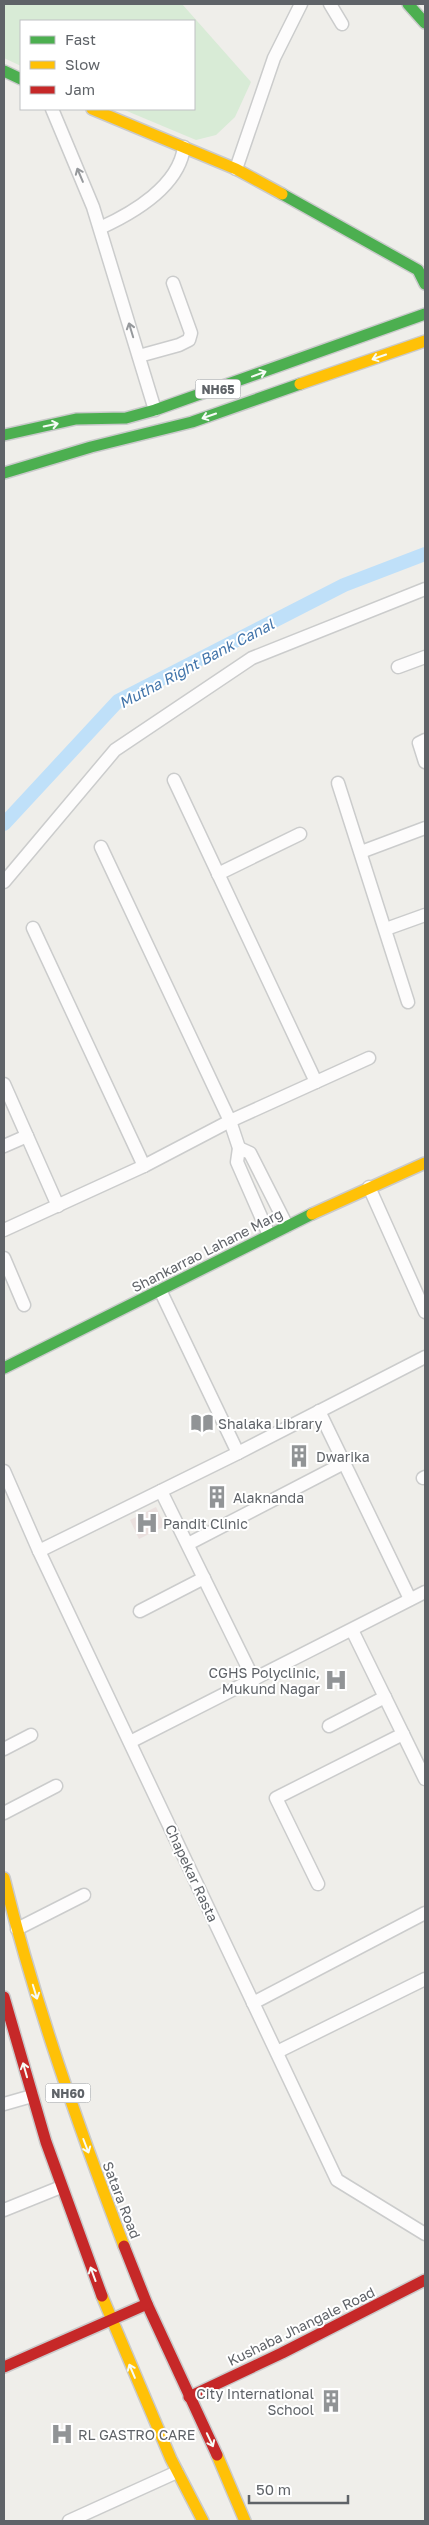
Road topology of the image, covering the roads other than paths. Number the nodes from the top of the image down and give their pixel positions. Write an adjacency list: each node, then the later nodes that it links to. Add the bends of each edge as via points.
1 (302, 4): 11 (street, via 274,58)
2 (330, 4): 5 (street)
3 (408, 4): 4 (main road)
4 (425, 22)
5 (342, 24)
6 (4, 71): 7 (main road)
7 (20, 79)
8 (52, 110): 12 (street, one-way to 8)
9 (94, 110): 10 (main road)
10 (184, 147): 11 (main road); 12 (street, via 175,173 158,190 122,218)
11 (236, 170): 14 (main road, via 418,270)
12 (100, 228): 17 (street, one-way to 12)
13 (173, 283): 17 (street, via 191,332 189,340)
14 (425, 284)
15 (425, 314): 18 (main road, NH65, one-way to 15)
16 (425, 341): 22 (main road, NH65, one-way to 22, via 192,422)
17 (139, 356): 18 (street)
18 (155, 410): 19 (main road, NH65)
19 (126, 418): 20 (main road); 21 (main road, NH65, one-way to 19, via 76,419)
20 (78, 432)
21 (4, 435)
22 (4, 471)
23 (425, 589): 35 (street, via 252,658 116,750)
24 (425, 657): 25 (street)
25 (398, 667)
26 (425, 740): 27 (street, via 419,743)
27 (425, 762)
28 (174, 780): 34 (street)
29 (338, 783): 33 (street)
30 (425, 828): 33 (street)
31 (300, 834): 34 (street)
32 (100, 847): 43 (street)
33 (361, 852): 38 (street)
34 (218, 874): 41 (street)
35 (4, 882)
36 (425, 915): 38 (street)
37 (33, 928): 48 (street)
38 (386, 929): 39 (street)
39 (408, 1002)
40 (369, 1058): 41 (street)
41 (316, 1082): 43 (street)
42 (4, 1084): 44 (street)
43 (230, 1121): 46 (street); 48 (street)
44 (27, 1136): 45 (street); 50 (street)
45 (4, 1146)
46 (239, 1148): 51 (street, via 250,1154); 53 (street, via 237,1162)
47 (425, 1164): 49 (main road, Shankarrao Lahane Marg)
48 (144, 1166): 50 (street)
49 (370, 1188): 51 (main road, Shankarrao Lahane Marg); 57 (street)
50 (58, 1206): 52 (street)
51 (286, 1226): 53 (main road, Shankarrao Lahane Marg)
52 (4, 1230)
53 (269, 1235): 55 (main road, Shankarrao Lahane Marg)
54 (4, 1258): 56 (street)
55 (160, 1290): 59 (main road, Shankarrao Lahane Marg); 61 (street)
56 (24, 1305)
57 (425, 1312)
58 (425, 1357): 60 (street)
59 (4, 1368)
60 (319, 1411): 61 (street); 62 (street)
61 (238, 1454): 64 (street)
62 (344, 1463): 65 (street); 69 (street)
63 (4, 1471): 66 (street, Chapekar Rasta)
64 (161, 1491): 65 (street); 66 (street)
65 (188, 1544): 67 (street)
66 (39, 1551): 77 (street, Chapekar Rasta)
67 (204, 1578): 70 (street); 72 (street)
68 (425, 1592): 69 (street)
69 (410, 1599): 71 (street)
70 (140, 1611)
71 (352, 1630): 72 (street); 73 (street)
72 (254, 1680): 77 (street)
73 (385, 1697): 74 (street); 75 (street)
74 (329, 1726)
75 (403, 1734): 79 (street); 83 (street, via 276,1798)
76 (31, 1735): 78 (street)
77 (130, 1742): 91 (street, Chapekar Rasta)
78 (4, 1749)
79 (425, 1779)
80 (56, 1786): 81 (street)
81 (4, 1813)
82 (4, 1878): 87 (main road, Satara Road / NH60)
83 (318, 1884)
84 (84, 1895): 87 (street)
85 (425, 1913): 91 (street)
86 (4, 1920): 88 (main road)
87 (17, 1929): 88 (main road, Satara Road / NH60)
88 (25, 1962): 100 (main road, Satara Road / NH60, one-way to 100, via 80,2130)
89 (425, 1979): 93 (street)
90 (4, 1997): 92 (main road, NH60)
91 (254, 2002): 93 (street, Chapekar Rasta)
92 (7, 2020): 94 (main road, NH60, one-way to 92)
93 (277, 2052): 98 (street, Chapekar Rasta, via 336,2180)
94 (32, 2096): 95 (street); 96 (main road, NH60)
95 (4, 2104)
96 (61, 2188): 97 (street); 101 (main road, NH60, one-way to 96)
97 (4, 2210)
98 (425, 2234)
99 (425, 2280): 103 (main road, Kushaba Jhangale Road)
100 (147, 2304): 101 (main road); 103 (main road, Satara Road / NH60)
101 (110, 2319): 102 (main road); 104 (main road, NH60, one-way to 101)
102 (4, 2367)
103 (189, 2397): 107 (main road, Satara Road / NH60, one-way to 107)
104 (177, 2472): 105 (street); 106 (main road, NH60)
105 (69, 2521)
106 (203, 2521)
107 (245, 2521)

